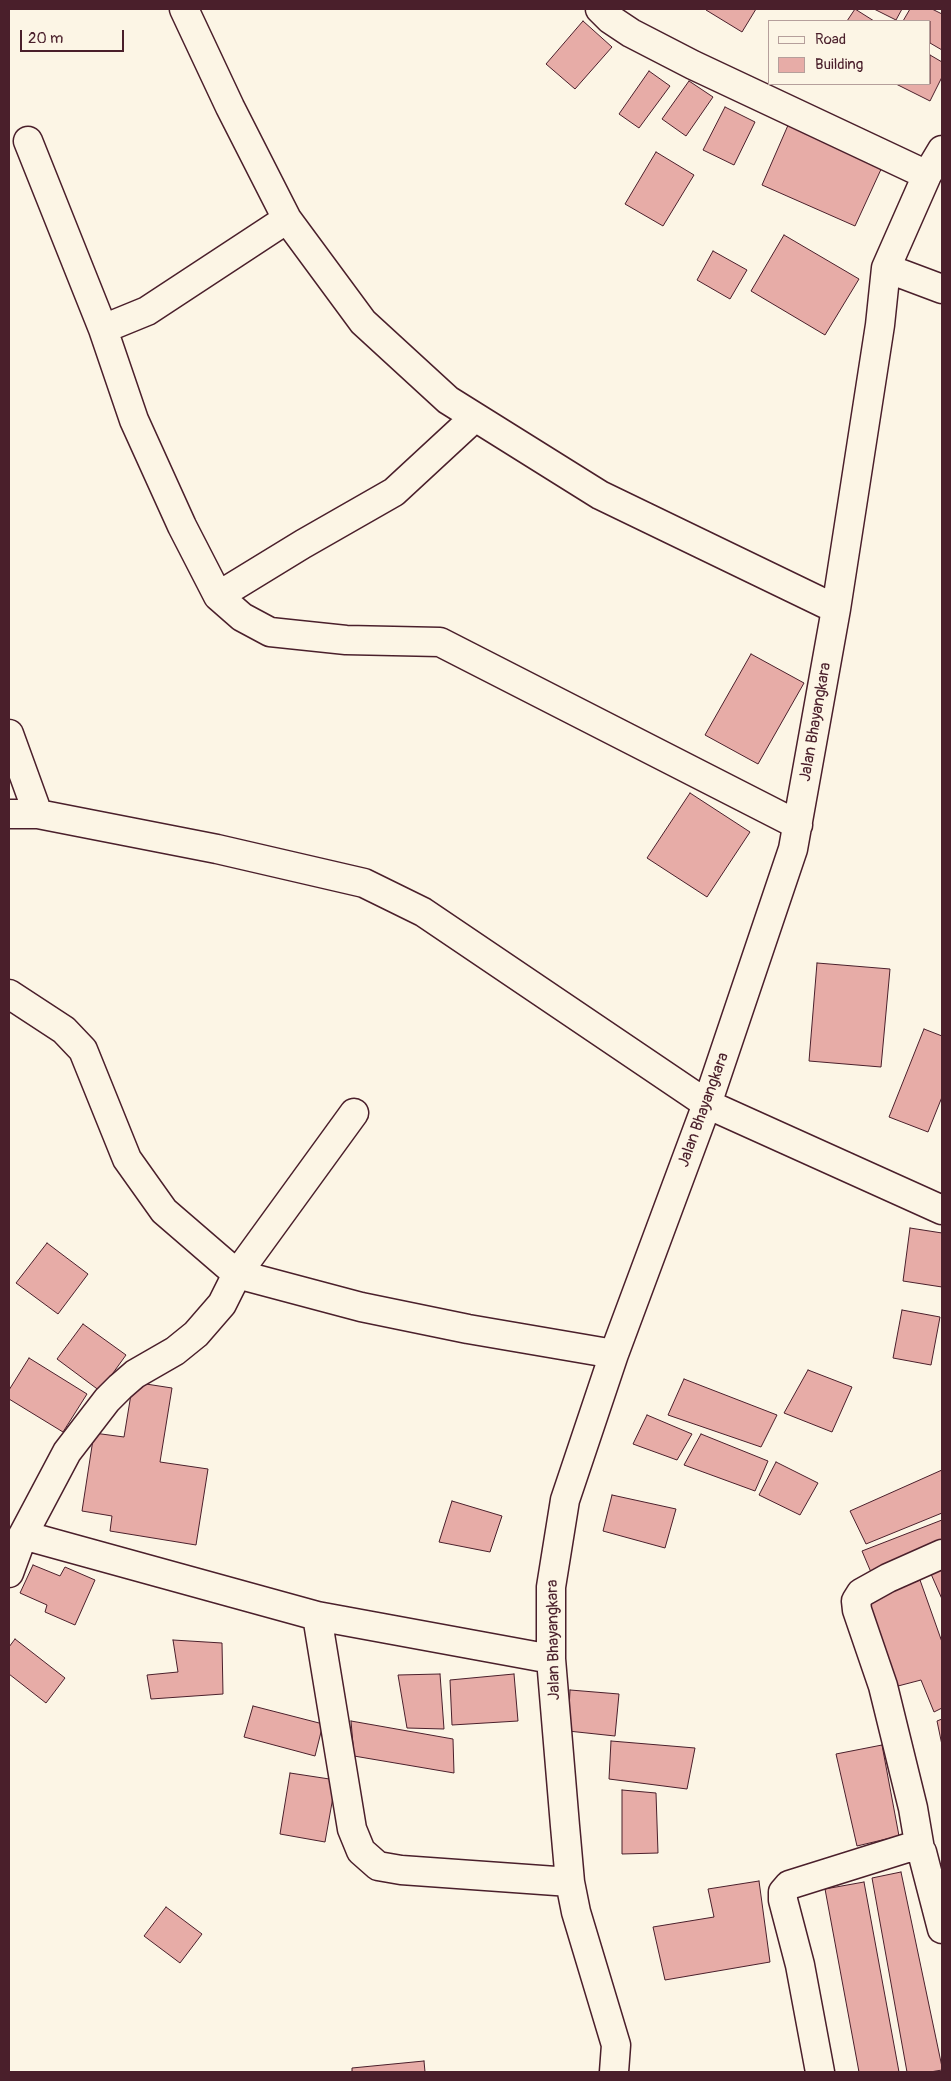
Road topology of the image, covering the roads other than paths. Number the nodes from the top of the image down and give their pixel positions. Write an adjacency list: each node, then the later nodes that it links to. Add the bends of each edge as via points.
1 (184, 9): 6 (street)
2 (600, 9): 5 (street, via 631,33 693,65)
3 (19, 133): 9 (street)
4 (942, 150): 5 (street, Jalan Bhayangkara)
5 (927, 175): 7 (street, Jalan Bhayangkara)
6 (287, 219): 9 (street, via 147,310); 10 (street, via 363,322 448,400)
7 (886, 268): 8 (street); 12 (street, Jalan Bhayangkara)
8 (942, 289)
9 (103, 328): 11 (street, via 134,420)
10 (474, 418): 11 (street, via 394,492); 12 (street, via 600,495)
11 (218, 596): 16 (street, via 242,617 270,632 346,640 440,642)
12 (836, 609): 16 (street, Jalan Bhayangkara)
13 (9, 734): 15 (street)
14 (9, 814): 15 (street)
15 (38, 814): 18 (street, via 364,883 422,912)
16 (798, 825): 18 (street, Jalan Bhayangkara, via 794,849)
17 (9, 994): 21 (street, via 64,1030 83,1050 127,1159 164,1211)
18 (707, 1104): 20 (street); 22 (street, Jalan Bhayangkara)
19 (354, 1113): 21 (street)
20 (942, 1210)
21 (237, 1274): 22 (street, via 361,1307); 23 (street, via 222,1304 196,1334 175,1351 135,1374 107,1400 67,1452)
22 (614, 1354): 27 (street, Jalan Bhayangkara, via 565,1500 551,1587)
23 (23, 1535): 25 (street); 26 (street)
24 (942, 1554): 28 (street, via 888,1578 861,1593 856,1601 883,1686)
25 (9, 1573)
26 (317, 1616): 27 (street); 29 (street, via 352,1829 361,1851 378,1866 401,1870)
27 (551, 1658): 29 (street, Jalan Bhayangkara)
28 (920, 1849): 30 (street); 32 (street, via 906,1848 789,1885 782,1892)
29 (570, 1882): 31 (street, Jalan Bhayangkara, via 616,2045)
30 (942, 1929)
31 (614, 2072)
32 (820, 2072)

